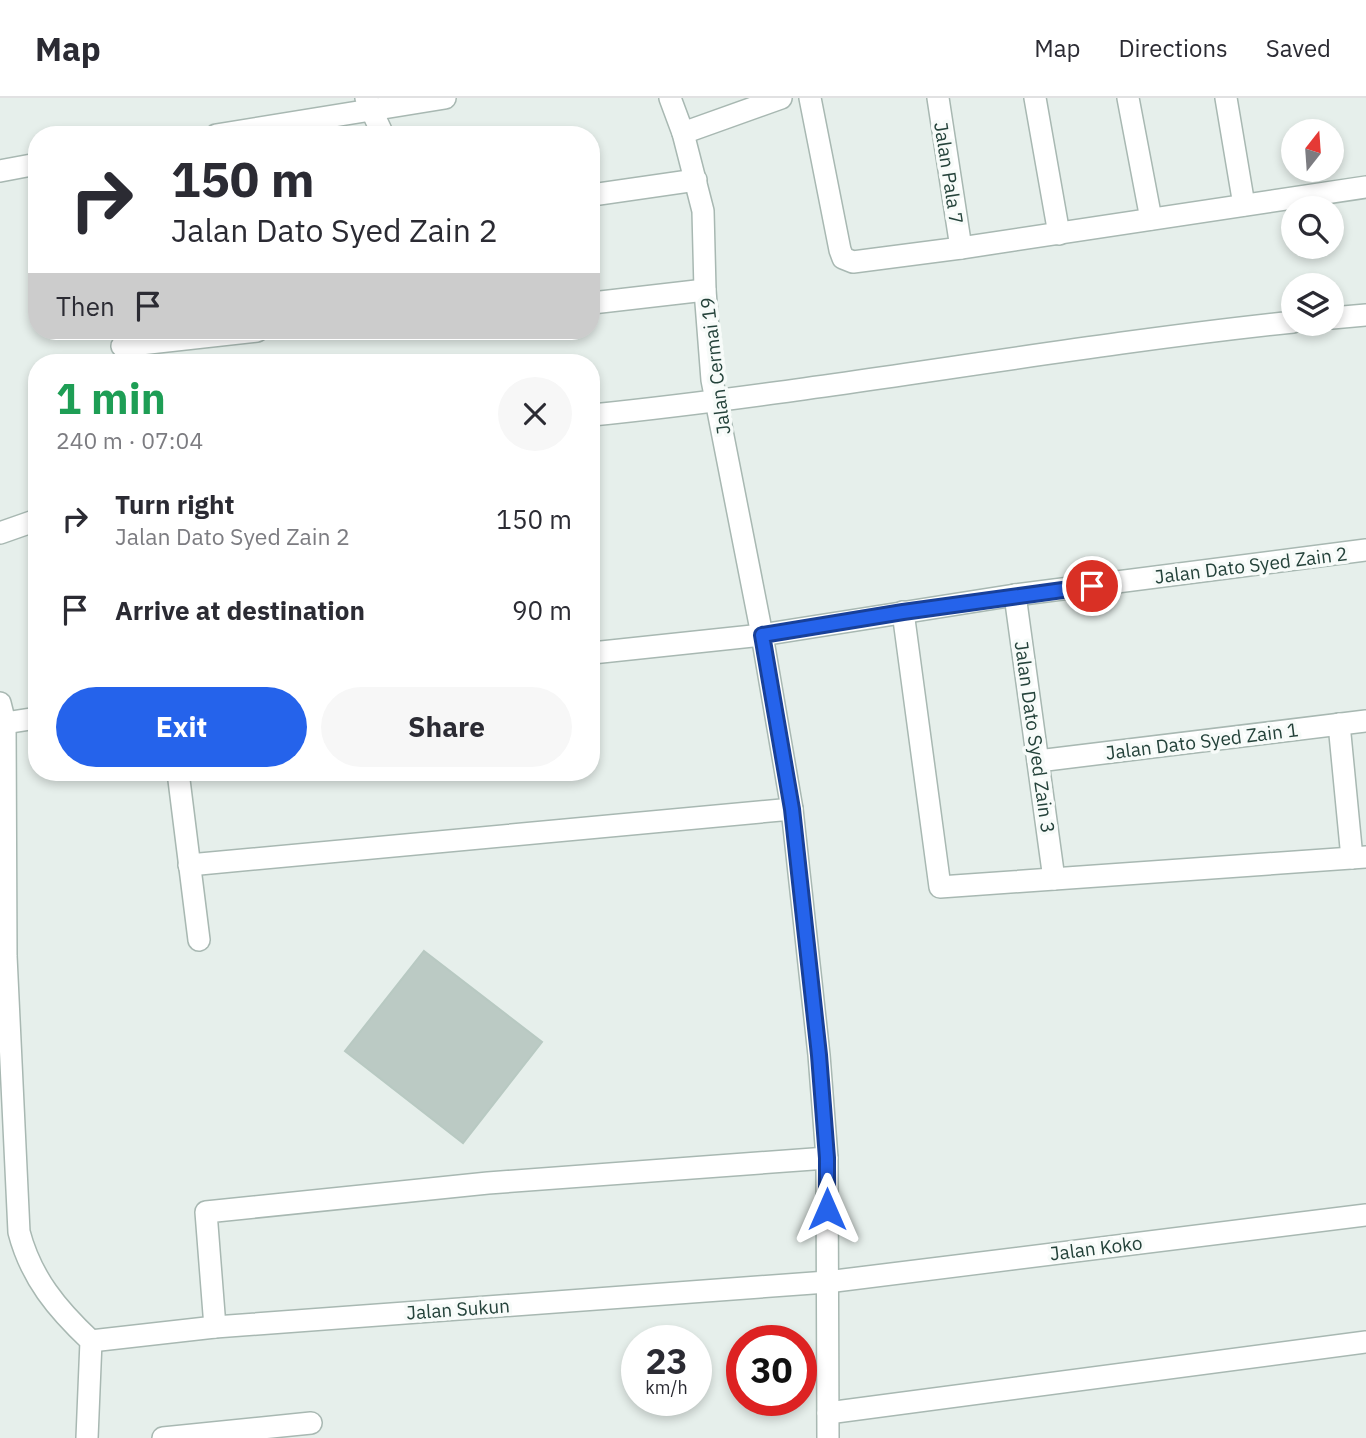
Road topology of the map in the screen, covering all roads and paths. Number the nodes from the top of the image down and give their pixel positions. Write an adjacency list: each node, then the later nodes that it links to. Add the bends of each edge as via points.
1 (445, 98): 9 (street)
2 (670, 98): 12 (street, Jalan Cermai 19)
3 (781, 98): 12 (street)
4 (810, 98): 21 (street, via 843,258 853,262)
5 (938, 98): 21 (street, Jalan Pala 7)
6 (1035, 98): 20 (street)
7 (1128, 98): 19 (street)
8 (1226, 98): 18 (street)
9 (369, 104): 10 (street); 11 (street)
10 (260, 126)
11 (379, 126)
12 (683, 133): 15 (street, Jalan Cermai 19)
13 (28, 166): 14 (street)
14 (0, 171)
15 (696, 180): 17 (street); 22 (street, Jalan Cermai 19, via 703,211)
16 (1366, 187): 18 (street)
17 (600, 194)
18 (1244, 205): 19 (street)
19 (1151, 219): 20 (street)
20 (1059, 234): 21 (street)
21 (961, 248)
22 (705, 290): 23 (street); 29 (street, Jalan Cermai 19)
23 (600, 302)
24 (1366, 315): 25 (street)
25 (1344, 317)
26 (1281, 324): 29 (street, via 971,363)
27 (176, 340): 28 (street)
28 (122, 346)
29 (716, 402): 30 (street); 36 (street, Jalan Cermai 19)
30 (600, 414)
31 (28, 523): 32 (street)
32 (0, 533)
33 (1366, 550): 34 (street, Jalan Dato Syed Zain 2)
34 (1016, 595): 35 (street, Jalan Dato Syed Zain 2); 42 (street, Jalan Dato Syed Zain 3)
35 (903, 612): 36 (street, Jalan Dato Syed Zain 2); 47 (street, via 940,887)
36 (762, 635): 37 (street, Jalan Dato Syed Zain 2); 44 (street, Jalan Cermai 19)
37 (600, 652)
38 (3, 713): 39 (street); 53 (street, via 6,956 19,1232 27,1261 58,1310)
39 (28, 717)
40 (1366, 721): 41 (street, Jalan Dato Syed Zain 1)
41 (1339, 724): 42 (street, Jalan Dato Syed Zain 1); 45 (street)
42 (1038, 761): 47 (street, Jalan Dato Syed Zain 3)
43 (179, 781): 46 (street)
44 (792, 809): 46 (street); 49 (street, Jalan Cermai 19)
45 (1359, 858): 47 (street)
46 (189, 865): 48 (street)
47 (1054, 878)
48 (199, 940)
49 (827, 1158): 51 (street, Jalan Cermai 19); 52 (street, via 488,1183 206,1212)
50 (1366, 1215): 51 (street, Jalan Koko)
51 (827, 1282): 52 (street, Jalan Sukun); 55 (street, Jalan Cermai 19)
52 (215, 1327): 53 (street, Jalan Sukun)
53 (90, 1341): 57 (street)
54 (1366, 1342): 55 (street)
55 (828, 1413): 59 (street, Jalan Cermai 19)
56 (311, 1423): 58 (street)
57 (87, 1438)
58 (163, 1438)
59 (828, 1438)

